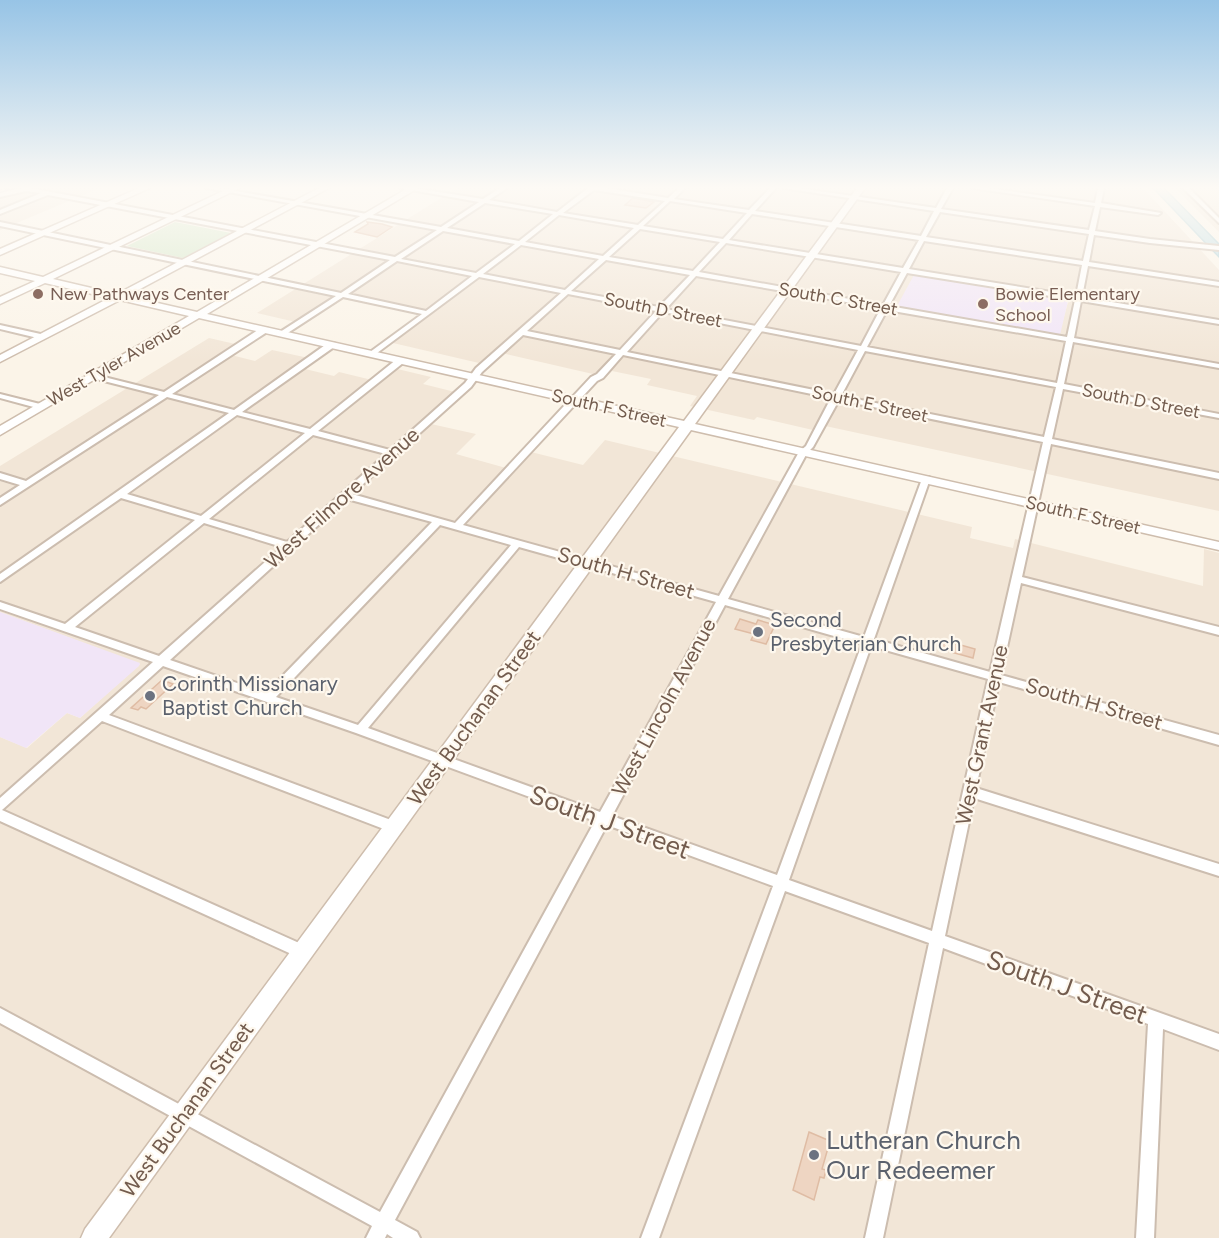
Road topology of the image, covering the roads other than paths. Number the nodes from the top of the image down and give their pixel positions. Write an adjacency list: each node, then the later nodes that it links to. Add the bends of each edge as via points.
1 (14, 246): 20 (street)
2 (102, 246): 18 (street)
3 (117, 246): 18 (street)
4 (214, 246): 24 (street)
5 (316, 246): 30 (street, West Tyler Avenue)
6 (321, 246): 23 (street, South D Street)
7 (417, 246): 23 (street)
8 (516, 246): 29 (street)
9 (536, 246): 22 (street, South C Street)
10 (618, 246): 22 (street, West Filmore Avenue)
11 (717, 246): 28 (street)
12 (757, 246): 21 (street)
13 (819, 246): 21 (street, West Buchanan Street)
14 (918, 246): 27 (street, West Lincoln Avenue)
15 (966, 246): 25 (street)
16 (1088, 246): 25 (street, West Grant Avenue)
17 (1198, 246): 19 (street)
18 (112, 248): 24 (street); 31 (street)
19 (1219, 248)
20 (0, 252)
21 (812, 255): 27 (street); 33 (street, West Buchanan Street)
22 (604, 258): 28 (street, South C Street); 34 (street, West Filmore Avenue)
23 (396, 260): 29 (street, South D Street); 35 (street)
24 (183, 262): 30 (street); 36 (street)
25 (1085, 264): 32 (street); 37 (street, West Grant Avenue)
26 (0, 270): 31 (street, South F Street)
27 (905, 271): 37 (street); 39 (street, West Lincoln Avenue)
28 (692, 273): 33 (street, South C Street); 40 (street)
29 (477, 275): 34 (street, South D Street); 41 (street)
30 (261, 278): 35 (street); 42 (street, West Tyler Avenue)
31 (43, 280): 36 (street, South F Street); 38 (street)
32 (1219, 284)
33 (786, 290): 39 (street, South C Street); 45 (street, West Buchanan Street)
34 (566, 292): 40 (street, South D Street); 47 (street, West Filmore Avenue)
35 (343, 295): 41 (street); 48 (street)
36 (119, 297): 42 (street, South F Street); 49 (street)
37 (1078, 299): 43 (street); 50 (street, West Grant Avenue)
38 (0, 301)
39 (885, 308): 50 (street, South C Street); 52 (street, West Lincoln Avenue)
40 (658, 309): 45 (street, South D Street); 53 (street)
41 (428, 313): 54 (street)
42 (199, 315): 46 (street, South F Street); 59 (street, West Tyler Avenue)
43 (1219, 322)
44 (0, 327): 49 (street)
45 (758, 328): 52 (street, South D Street); 58 (street, West Buchanan Street)
46 (264, 330): 48 (street, South F Street); 62 (street)
47 (521, 332): 53 (street, South E Street); 60 (street, West Filmore Avenue)
48 (283, 334): 51 (street, South F Street)
49 (42, 337): 55 (street)
50 (1070, 340): 57 (street, South C Street); 61 (street, West Grant Avenue)
51 (331, 345): 54 (street, South F Street); 67 (street)
52 (863, 348): 61 (street, South D Street); 64 (street, West Lincoln Avenue)
53 (619, 352): 58 (street, South E Street); 65 (street)
54 (373, 354): 56 (street, South F Street)
55 (0, 359)
56 (400, 361): 60 (street, South F Street); 71 (street)
57 (1219, 366)
58 (725, 374): 64 (street, South E Street); 69 (street, West Buchanan Street)
59 (94, 376): 62 (street); 66 (street, West Tyler Avenue)
60 (473, 377): 65 (street, South F Street); 74 (street, West Filmore Avenue)
61 (1059, 386): 68 (street, South D Street); 72 (street, West Grant Avenue)
62 (166, 394): 67 (street); 78 (street)
63 (0, 396): 66 (street)
64 (837, 397): 72 (street, South E Street); 73 (street, West Lincoln Avenue)
65 (575, 400): 69 (street, South F Street); 85 (street)
66 (41, 407): 70 (street, West Tyler Avenue)
67 (235, 412): 71 (street); 79 (street)
68 (1219, 416)
69 (686, 426): 73 (street, South F Street); 89 (street, West Buchanan Street)
70 (0, 431)
71 (312, 432): 74 (street); 83 (street)
72 (1047, 440): 76 (street, South E Street); 82 (street, West Grant Avenue)
73 (803, 452): 77 (street, South F Street); 92 (street, West Lincoln Avenue)
74 (391, 453): 80 (street, West Filmore Avenue)
75 (0, 476): 78 (street)
76 (1219, 476)
77 (926, 479): 82 (street, South F Street); 96 (street)
78 (26, 484): 81 (street)
79 (119, 494): 83 (street); 90 (street)
80 (345, 495): 84 (street, South H Street); 87 (street, West Filmore Avenue)
81 (0, 502)
82 (1032, 504): 88 (street, South F Street); 91 (street, West Grant Avenue)
83 (202, 520): 87 (street); 94 (street)
84 (438, 521): 85 (street, South H Street); 99 (street)
85 (457, 526): 86 (street, South H Street)
86 (517, 543): 89 (street, South H Street); 101 (street)
87 (289, 546): 97 (street, West Filmore Avenue)
88 (1219, 546)
89 (588, 562): 92 (street, South H Street); 103 (street, West Buchanan Street)
90 (0, 579)
91 (1016, 579): 95 (street); 98 (street, West Grant Avenue)
92 (722, 600): 96 (street, South H Street); 107 (street, West Lincoln Avenue)
93 (0, 605): 94 (street, South J Street)
94 (66, 629): 97 (street, South J Street)
95 (1219, 631)
96 (869, 641): 98 (street, South H Street); 110 (street)
97 (160, 661): 99 (street, South J Street); 100 (street, West Filmore Avenue)
98 (995, 676): 102 (street, South H Street); 104 (street, West Grant Avenue)
99 (268, 698): 101 (street, South J Street)
100 (100, 716): 105 (street, West Filmore Avenue); 108 (street)
101 (360, 730): 103 (street, South J Street)
102 (1219, 740)
103 (442, 761): 107 (street, South J Street); 108 (street, West Buchanan Street)
104 (969, 791): 109 (street); 111 (street, West Grant Avenue)
105 (0, 806)
106 (0, 815): 112 (street)
107 (603, 820): 110 (street, South J Street); 117 (street, West Lincoln Avenue)
108 (394, 827): 112 (street, West Buchanan Street)
109 (1219, 870)
110 (782, 884): 111 (street, South J Street); 121 (street)
111 (938, 940): 114 (street, South J Street); 122 (street, West Grant Avenue)
112 (303, 952): 116 (street, West Buchanan Street)
113 (0, 1016): 116 (street)
114 (1156, 1019): 115 (street, South J Street); 123 (street)
115 (1219, 1042)
116 (184, 1115): 117 (street); 118 (street, West Buchanan Street)
117 (383, 1223): 119 (street, West Lincoln Avenue); 120 (street)
118 (94, 1238)
119 (375, 1238)
120 (411, 1238)
121 (650, 1238)
122 (874, 1238)
123 (1145, 1238)

